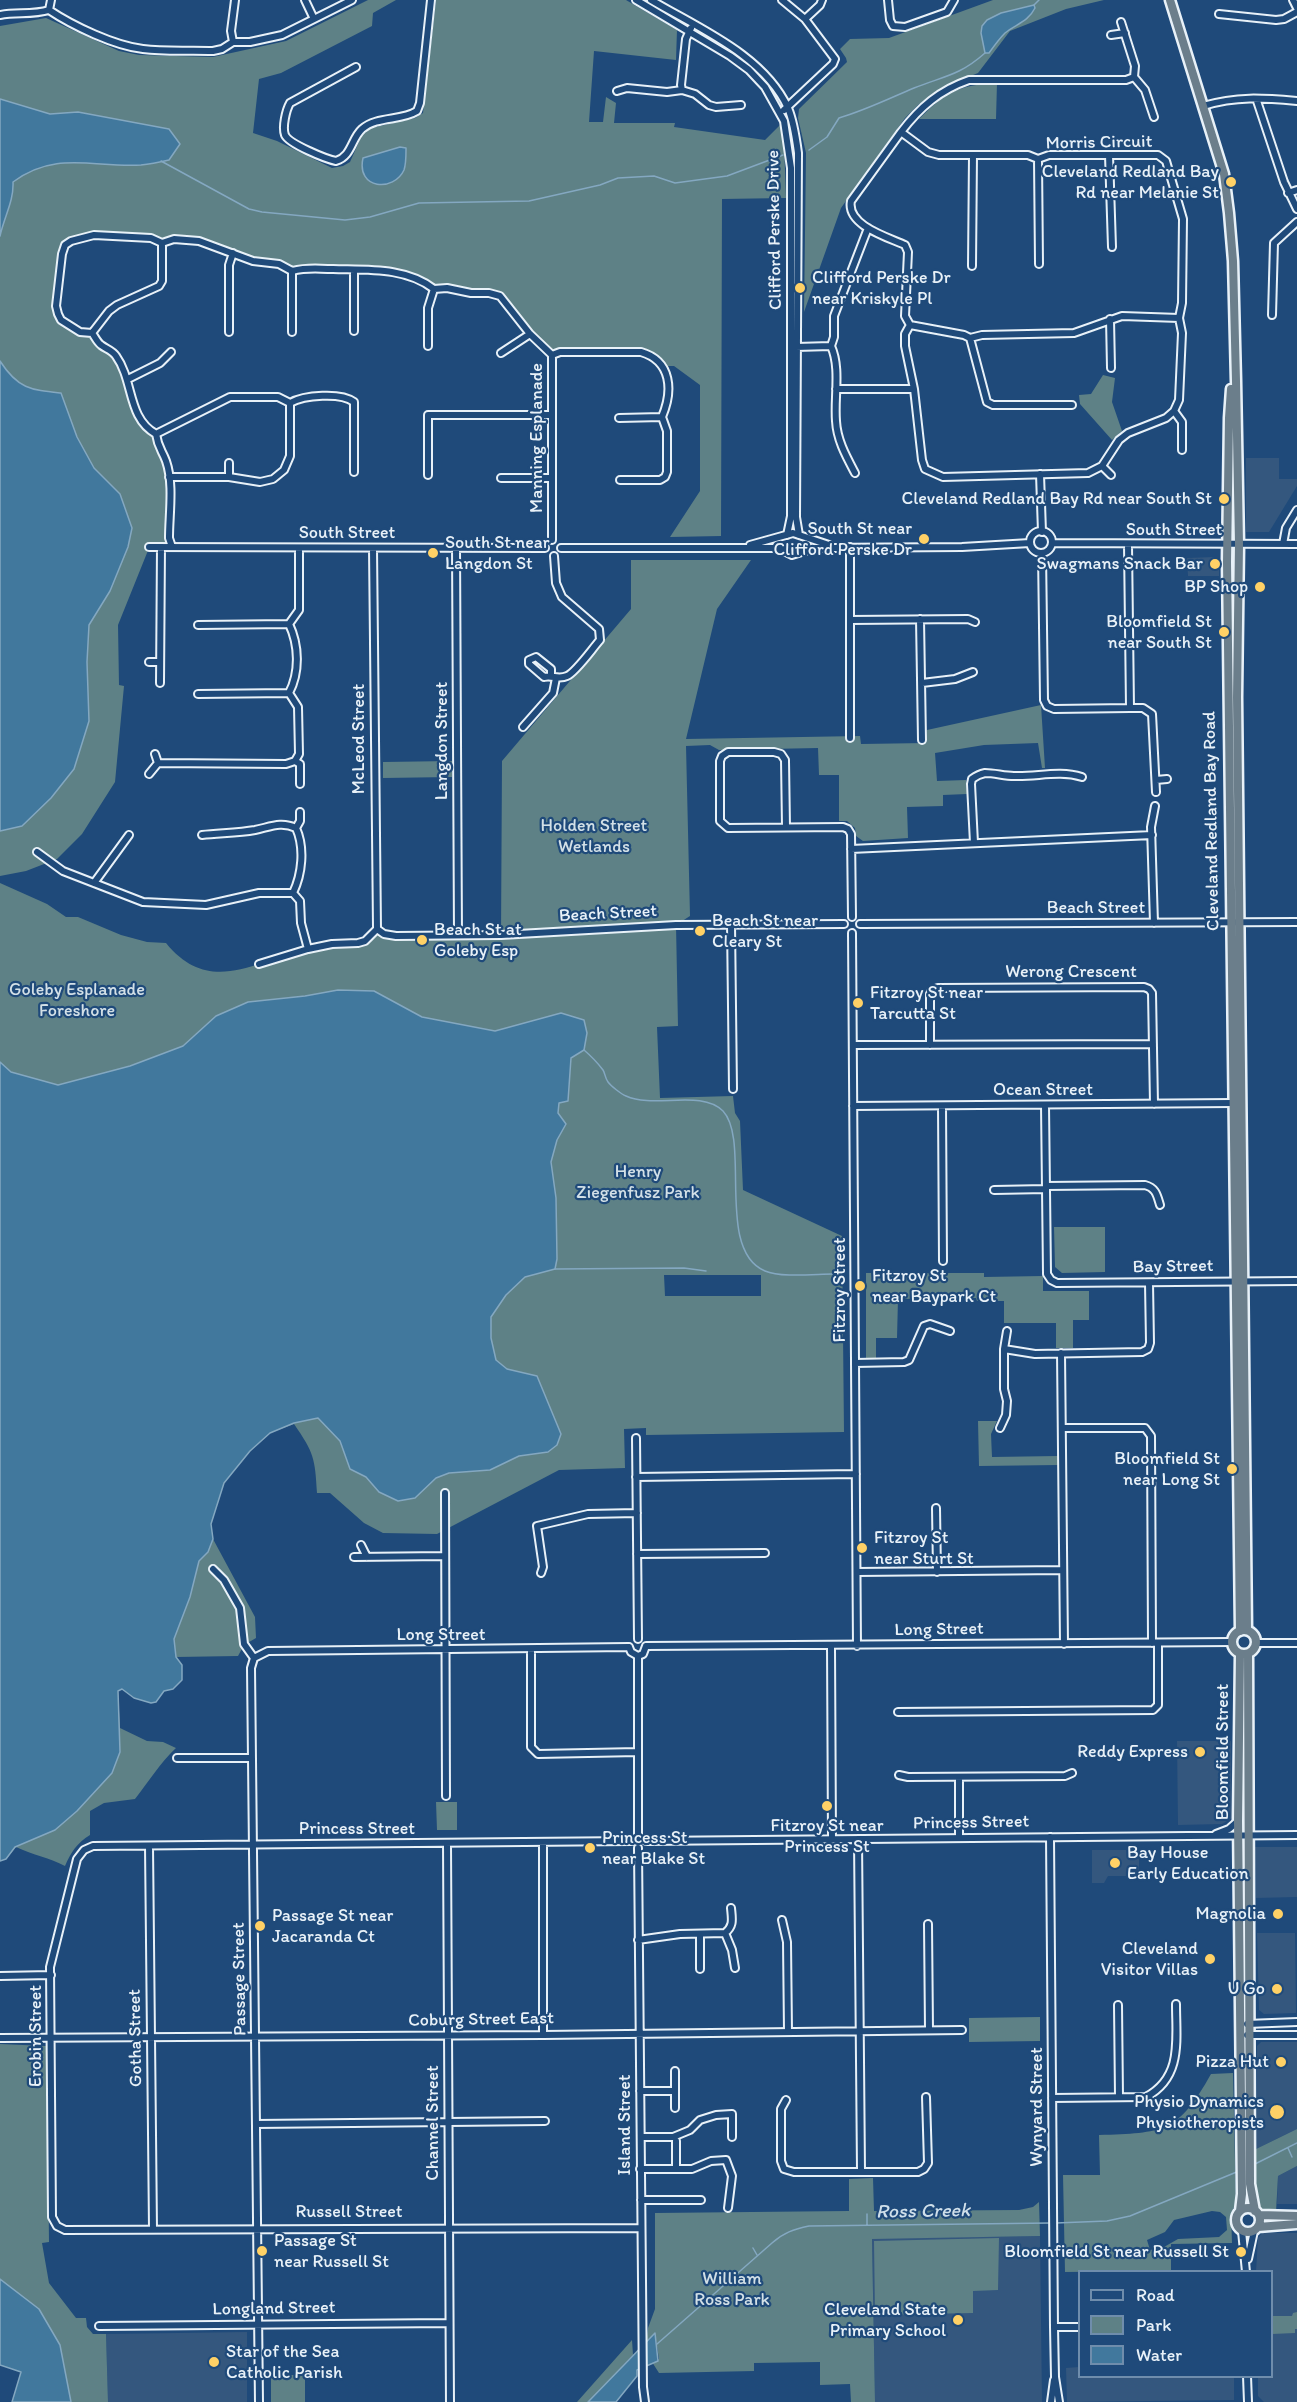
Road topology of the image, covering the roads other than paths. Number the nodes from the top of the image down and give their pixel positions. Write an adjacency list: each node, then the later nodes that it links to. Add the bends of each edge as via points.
1 (51, 0): 14 (street)
2 (235, 0): 24 (street)
3 (305, 0): 18 (street)
4 (352, 0): 18 (street)
5 (431, 0): 25 (street, via 417,111 365,127 347,155 336,161 291,142 285,135 291,103)
6 (636, 0): 21 (street, Clifford Perske Drive)
7 (651, 0): 21 (street, Clifford Perske Drive)
8 (782, 0): 19 (street)
9 (822, 0): 19 (street)
10 (888, 0): 11 (street, via 890,20 898,28 947,12)
11 (954, 0)
12 (1293, 0): 15 (street)
13 (1170, 1): 32 (highway, Cleveland Redland Bay Road)
14 (49, 10): 17 (street); 24 (street, via 128,46 145,49 213,51)
15 (1297, 10): 16 (street, via 1276,20)
16 (1219, 14)
17 (0, 15)
18 (314, 19): 24 (street, via 282,35)
19 (805, 19): 33 (street, via 833,55 833,64)
20 (1121, 22): 22 (street)
21 (691, 28): 27 (street, via 686,39); 33 (street, Clifford Perske Drive, via 732,48 755,66); 34 (street, Clifford Perske Drive, via 749,70)
22 (1125, 33): 23 (street); 26 (street, via 1135,66)
23 (1111, 35)
24 (233, 42)
25 (356, 67)
26 (1134, 77): 35 (street, via 1145,90); 36 (street, via 969,80 948,88 925,104)
27 (682, 90): 28 (street); 31 (street, via 716,107)
28 (617, 91)
29 (1257, 101): 30 (street); 32 (street, via 1234,98); 41 (street)
30 (1297, 101)
31 (741, 105)
32 (1203, 106): 69 (highway, Cleveland Redland Bay Road, via 1224,174 1229,213)
33 (788, 108): 34 (street); 65 (street, Clifford Perske Drive, via 798,153)
34 (781, 112): 65 (street, Clifford Perske Drive, via 791,168)
35 (1154, 117)
36 (901, 132): 37 (street, Morris Circuit, via 928,152); 44 (street, via 851,201 852,215)
37 (973, 155): 39 (street, Morris Circuit, via 1028,155); 49 (street)
38 (1109, 155): 39 (street, Morris Circuit, via 1049,155); 46 (street); 54 (street, Morris Circuit, via 1158,155 1166,161 1183,219)
39 (1038, 159): 48 (street)
40 (1297, 190): 41 (street)
41 (1288, 193): 42 (street)
42 (1297, 209)
43 (1297, 222): 53 (street, via 1274,243)
44 (868, 228): 56 (street, via 905,245 908,252 904,316); 64 (street, via 834,316)
45 (162, 243): 47 (street, Manning Esplanade, via 174,239 199,241); 59 (street, via 159,286 117,305); 59 (street, Manning Esplanade, via 151,238 94,235 65,246 58,314 80,332)
46 (1112, 246)
47 (233, 253): 51 (street, Manning Esplanade); 60 (street, via 229,265)
48 (1039, 264)
49 (972, 266)
50 (354, 270): 51 (street, Manning Esplanade, via 304,267); 52 (street, Manning Esplanade, via 388,271 423,281); 57 (street)
51 (292, 271): 58 (street)
52 (434, 289): 61 (street, Manning Esplanade, via 500,296); 63 (street, via 428,308)
53 (1272, 315)
54 (1179, 318): 55 (street); 76 (street, Morris Circuit, via 1181,389)
55 (1110, 319): 62 (street, via 1074,333); 70 (street)
56 (910, 326): 62 (street); 73 (street, via 905,346)
57 (354, 331)
58 (292, 332)
59 (92, 333): 71 (street, Manning Esplanade, via 100,345 116,356)
60 (229, 333)
61 (530, 334): 67 (street); 68 (street, Manning Esplanade)
62 (970, 338): 75 (street, via 987,402)
63 (428, 346)
64 (831, 346): 65 (street); 72 (street, via 836,357)
65 (794, 347): 96 (street, Clifford Perske Drive); 97 (street, Clifford Perske Drive, via 791,516)
66 (171, 352): 71 (street, via 160,363)
67 (501, 353)
68 (552, 355): 77 (street, Manning Esplanade); 78 (street, via 649,355 664,366 667,375 667,406)
69 (1234, 360): 101 (highway, Cleveland Redland Bay Road); 102 (highway, Cleveland Redland Bay Road)
70 (1111, 368)
71 (128, 379): 80 (street, Manning Esplanade, via 136,413 147,429)
72 (836, 389): 73 (street); 85 (street, via 840,443)
73 (914, 389): 86 (street, via 922,460 934,475)
74 (290, 403): 80 (street, via 278,397 230,397); 84 (street, via 301,397 348,397 354,402); 90 (street, via 287,473 260,482)
75 (1071, 405)
76 (1174, 411): 81 (street, via 1182,422); 83 (street, via 1158,422 1128,433)
77 (552, 416): 87 (street, via 428,415); 92 (street, Manning Esplanade)
78 (662, 417): 79 (street); 93 (street, via 667,431 665,477)
79 (620, 418)
80 (156, 434): 89 (street, Manning Esplanade)
81 (1182, 450)
82 (229, 463): 90 (street)
83 (1102, 466): 86 (street, via 1088,473); 88 (street)
84 (354, 472)
85 (855, 473)
86 (1040, 474): 95 (street)
87 (428, 475)
88 (1111, 475)
89 (169, 477): 90 (street); 111 (street, Manning Esplanade)
90 (229, 477)
91 (501, 478): 92 (street)
92 (552, 478): 98 (street, Manning Esplanade)
93 (620, 480)
94 (1297, 510): 103 (street, via 1286,528)
95 (1042, 532): 99 (street, via 1034,535); 100 (street, via 1048,534)
96 (799, 535): 97 (street); 108 (street); 118 (street, via 804,542)
97 (786, 536): 116 (street); 117 (street)
98 (552, 540): 114 (street); 115 (street)
99 (1030, 543): 109 (street); 119 (street, via 1034,551)
100 (1052, 543): 105 (street, South Street); 119 (street)
101 (1227, 544): 102 (street, South Street); 105 (street, South Street); 159 (highway, Cleveland Redland Bay Road)
102 (1239, 544): 103 (street, South Street); 160 (highway, Cleveland Redland Bay Road)
103 (1283, 544): 104 (street, South Street)
104 (1297, 544)
105 (1128, 545): 133 (street)
106 (161, 547): 110 (street, South Street); 111 (street, South Street); 127 (street)
107 (456, 547): 113 (street, South Street); 114 (street, South Street); 168 (street, Langdon Street)
108 (834, 547): 109 (street); 118 (street)
109 (850, 547): 122 (street)
110 (149, 548)
111 (172, 548): 112 (street, South Street)
112 (298, 548): 113 (street, South Street); 124 (street, via 299,610)
113 (373, 548): 166 (street, McLeod Street)
114 (545, 548): 120 (street, via 546,553)
115 (561, 548): 116 (street); 120 (street)
116 (738, 548): 117 (street)
117 (784, 550): 118 (street, via 792,555)
118 (801, 552)
119 (1042, 553): 133 (street, via 1047,706)
120 (554, 556): 134 (street, via 558,590 599,629 600,640 568,676 553,677 553,693)
121 (920, 619): 122 (street); 123 (street); 130 (street)
122 (850, 620): 135 (street)
123 (975, 622)
124 (289, 624): 125 (street); 131 (street, via 296,639 296,680)
125 (198, 625)
126 (149, 662): 127 (street)
127 (160, 662): 129 (street)
128 (973, 672): 130 (street, via 955,679)
129 (160, 682)
130 (922, 683): 136 (street)
131 (289, 693): 132 (street); 138 (street, via 298,706 299,754)
132 (198, 694)
133 (1130, 708): 143 (street, via 1143,708 1152,714)
134 (523, 727)
135 (850, 738)
136 (922, 740)
137 (155, 754): 139 (street)
138 (295, 761): 139 (street); 144 (street, via 300,764)
139 (158, 763): 140 (street)
140 (149, 774)
141 (1082, 777): 153 (street, via 1071,773 976,776 971,784)
142 (1167, 779): 143 (street)
143 (1156, 780): 145 (street)
144 (300, 784)
145 (1156, 792)
146 (1155, 806): 152 (street)
147 (300, 812): 149 (street)
148 (786, 827): 148 (street, via 724,826 720,821 722,756 728,752 781,754 785,760); 154 (street, via 843,827 851,834)
149 (296, 828): 151 (street, via 288,824 271,825); 157 (street, via 300,837 300,877)
150 (129, 835): 156 (street)
151 (202, 835)
152 (1152, 836): 153 (street); 162 (street)
153 (974, 843): 154 (street)
154 (851, 849): 158 (street)
155 (37, 852): 156 (street, via 56,867)
156 (94, 883): 157 (street, via 153,904 206,905 259,893)
157 (292, 893): 169 (street, via 300,901)
158 (852, 917): 164 (street); 165 (street)
159 (1230, 922): 160 (street, Beach Street); 162 (street, Beach Street); 175 (highway, Cleveland Redland Bay Road)
160 (1240, 922): 161 (street, Beach Street); 186 (highway, Cleveland Redland Bay Road)
161 (1297, 922)
162 (1154, 923): 165 (street, Beach Street)
163 (731, 924): 164 (street, Beach Street); 168 (street, Beach Street); 174 (street)
164 (844, 924): 167 (street)
165 (860, 924): 167 (street)
166 (376, 929): 168 (street, Beach Street, via 396,936); 169 (street, via 365,941)
167 (852, 933): 172 (street, Fitzroy Street)
168 (458, 935)
169 (308, 949): 170 (street)
170 (260, 964)
171 (1153, 1044): 173 (street); 173 (street, Werong Crescent, via 1152,993 1144,987 1132,987 938,988 930,994); 176 (street, Werong Crescent)
172 (853, 1045): 173 (street); 178 (street, Fitzroy Street)
173 (930, 1045)
174 (733, 1089)
175 (1233, 1103): 176 (street, Ocean Street); 186 (highway, Cleveland Redland Bay Road)
176 (1154, 1104): 177 (street, Ocean Street)
177 (1045, 1105): 179 (street, Ocean Street); 180 (street)
178 (853, 1106): 179 (street, Ocean Street); 191 (street, Fitzroy Street)
179 (942, 1106): 183 (street)
180 (1046, 1188): 181 (street); 182 (street, via 1152,1186); 185 (street, Bay Street, via 1047,1274 1051,1281)
181 (994, 1190)
182 (1160, 1205)
183 (943, 1261)
184 (1297, 1281): 186 (street, Bay Street)
185 (1149, 1282): 186 (street, Bay Street); 190 (street, via 1148,1349)
186 (1240, 1282): 211 (highway)
187 (950, 1331): 191 (street, via 930,1324 924,1326 912,1356 904,1362)
188 (1007, 1331): 189 (street)
189 (1004, 1348): 190 (street); 192 (street, via 1007,1401)
190 (1061, 1353): 193 (street)
191 (855, 1363): 195 (street, Fitzroy Street)
192 (1000, 1428)
193 (1062, 1428): 207 (street); 214 (street, via 1144,1428 1151,1436)
194 (636, 1438): 196 (street)
195 (856, 1474): 196 (street); 208 (street, Fitzroy Street)
196 (636, 1477): 199 (street)
197 (445, 1493): 203 (street)
198 (936, 1508): 209 (street)
199 (637, 1513): 202 (street); 210 (street, via 588,1514 537,1526)
200 (362, 1545): 205 (street)
201 (765, 1553): 202 (street)
202 (637, 1554): 212 (street)
203 (445, 1556): 205 (street); 223 (street)
204 (354, 1557): 205 (street)
205 (367, 1557)
206 (213, 1569): 226 (street, Passage Street, via 240,1608 244,1644)
207 (1063, 1570): 209 (street); 217 (street)
208 (857, 1572): 209 (street); 220 (street, Fitzroy Street)
209 (937, 1572)
210 (541, 1573)
211 (1244, 1630): 213 (highway, via 1234,1635); 215 (highway, via 1254,1635)
212 (638, 1639): 218 (street); 221 (street)
213 (1232, 1642): 214 (street, Long Street); 224 (highway, via 1234,1649)
214 (1155, 1643): 217 (street, Long Street); 227 (street, via 1158,1705 1153,1710)
215 (1257, 1643): 216 (street); 224 (highway, via 1254,1650)
216 (1297, 1643)
217 (1064, 1644): 220 (street, Long Street)
218 (646, 1646): 219 (street, Long Street); 225 (street)
219 (831, 1646): 220 (street, Long Street); 244 (street)
220 (857, 1646)
221 (630, 1647): 222 (street, Long Street); 225 (street)
222 (531, 1649): 223 (street, Long Street); 228 (street, via 531,1747 538,1754)
223 (446, 1650): 226 (street, Long Street, via 268,1651); 234 (street)
224 (1244, 1654): 235 (highway, Bloomfield Street); 240 (highway, Bloomfield Street)
225 (638, 1656): 228 (street)
226 (254, 1658): 230 (street, Passage Street)
227 (898, 1712)
228 (638, 1752): 236 (street)
229 (177, 1758): 230 (street)
230 (252, 1758): 249 (street, Passage Street)
231 (1072, 1773): 233 (street)
232 (899, 1775): 233 (street)
233 (959, 1777): 242 (street)
234 (446, 1796)
235 (1238, 1821): 238 (street); 239 (highway, Bloomfield Street)
236 (638, 1834): 245 (street); 246 (street)
237 (1297, 1835): 240 (street, Princess Street)
238 (1209, 1836): 239 (street, Princess Street); 241 (street, Princess Street)
239 (1239, 1836): 240 (street, Princess Street); 266 (highway, Bloomfield Street)
240 (1249, 1836): 266 (highway, Bloomfield Street)
241 (1050, 1837): 242 (street, Princess Street); 285 (street, Wynyard Street)
242 (959, 1838): 243 (street, Princess Street)
243 (858, 1839): 244 (street, Princess Street); 269 (street)
244 (832, 1840): 246 (street, Princess Street)
245 (632, 1841): 247 (street, Princess Street); 251 (street)
246 (646, 1841): 251 (street)
247 (543, 1842): 248 (street, Princess Street); 272 (street)
248 (447, 1843): 249 (street, Princess Street); 275 (street, Channel Street)
249 (253, 1845): 250 (street, Princess Street); 276 (street, Passage Street)
250 (149, 1846): 252 (street, Princess Street, via 93,1846); 278 (street, Gotha Street)
251 (638, 1848): 258 (street, Island Street)
252 (84, 1850): 261 (street, Erobin Street, via 77,1859)
253 (731, 1908): 256 (street, via 732,1923)
254 (783, 1920): 270 (street, via 787,1942)
255 (928, 1924): 267 (street)
256 (724, 1933): 257 (street); 259 (street)
257 (700, 1934): 258 (street); 260 (street)
258 (638, 1940): 271 (street, Island Street)
259 (735, 1968)
260 (700, 1969)
261 (51, 1975): 262 (street); 279 (street, Erobin Street)
262 (0, 1976)
263 (1176, 2004): 284 (street, via 1177,2058 1173,2068 1156,2092 1146,2097)
264 (1118, 2005): 284 (street)
265 (1297, 2022): 266 (street)
266 (1245, 2024): 273 (highway, Bloomfield Street)
267 (929, 2030): 268 (street, Coburg Street East); 269 (street, Coburg Street East)
268 (962, 2030)
269 (860, 2031): 270 (street, Coburg Street East); 296 (street)
270 (788, 2032): 271 (street, Coburg Street East)
271 (640, 2033): 272 (street, Coburg Street East); 281 (street, Island Street)
272 (543, 2035): 275 (street, Coburg Street East)
273 (1245, 2035): 274 (street); 297 (highway, Bloomfield Street)
274 (1297, 2035)
275 (448, 2036): 276 (street, Coburg Street East); 288 (street, Channel Street)
276 (256, 2037): 278 (street, Coburg Street East); 290 (street, Passage Street)
277 (0, 2038): 279 (street, Coburg Street East)
278 (151, 2038): 279 (street, Coburg Street East); 308 (street, Gotha Street)
279 (51, 2039): 305 (street, Erobin Street, via 52,2217)
280 (675, 2071): 282 (street)
281 (640, 2091): 282 (street); 291 (street, Island Street)
282 (675, 2091): 287 (street)
283 (926, 2097): 296 (street, via 928,2163 924,2169)
284 (1119, 2097): 285 (street)
285 (1052, 2098): 316 (street, Wynyard Street)
286 (786, 2100): 296 (street, via 781,2109 784,2169)
287 (675, 2108)
288 (448, 2121): 289 (street); 290 (street); 306 (street, Channel Street)
289 (545, 2121)
290 (256, 2124): 309 (street, Passage Street)
291 (641, 2137): 292 (street, via 673,2137 690,2130 700,2120 732,2114); 294 (street, Island Street)
292 (732, 2137)
293 (676, 2141): 295 (street)
294 (640, 2169): 295 (street); 298 (street, Island Street)
295 (676, 2169): 300 (street, via 726,2160 732,2170)
296 (861, 2171)
297 (1246, 2176): 301 (highway, Bloomfield Street); 302 (highway, Bloomfield Street)
298 (641, 2200): 299 (street); 307 (street, Island Street)
299 (701, 2200)
300 (728, 2208)
301 (1240, 2211): 302 (highway, via 1248,2208); 311 (highway, via 1236,2222)
302 (1257, 2213): 303 (highway); 310 (highway)
303 (1297, 2216)
304 (1297, 2224): 310 (highway)
305 (57, 2226): 308 (street, Russell Street, via 65,2230)
306 (449, 2228): 307 (street, Russell Street); 309 (street, Russell Street); 313 (street, Channel Street)
307 (641, 2228): 322 (street, Island Street)
308 (153, 2229): 309 (street, Russell Street)
309 (257, 2229): 314 (street, Passage Street)
310 (1256, 2229): 311 (highway); 312 (street)
311 (1242, 2231): 312 (street)
312 (1246, 2270)
313 (450, 2323): 314 (street, Longland Street); 321 (street, Channel Street)
314 (258, 2324): 315 (street, Longland Street); 320 (street, Passage Street)
315 (99, 2326)
316 (1054, 2327): 317 (street); 318 (street, Wynyard Street)
317 (1078, 2327)
318 (1055, 2377): 323 (street, Wynyard Street); 324 (street, Wynyard Street)
319 (1247, 2378): 325 (street)
320 (259, 2402)
321 (450, 2402)
322 (645, 2402)
323 (1051, 2402)
324 (1059, 2402)
325 (1248, 2402)

